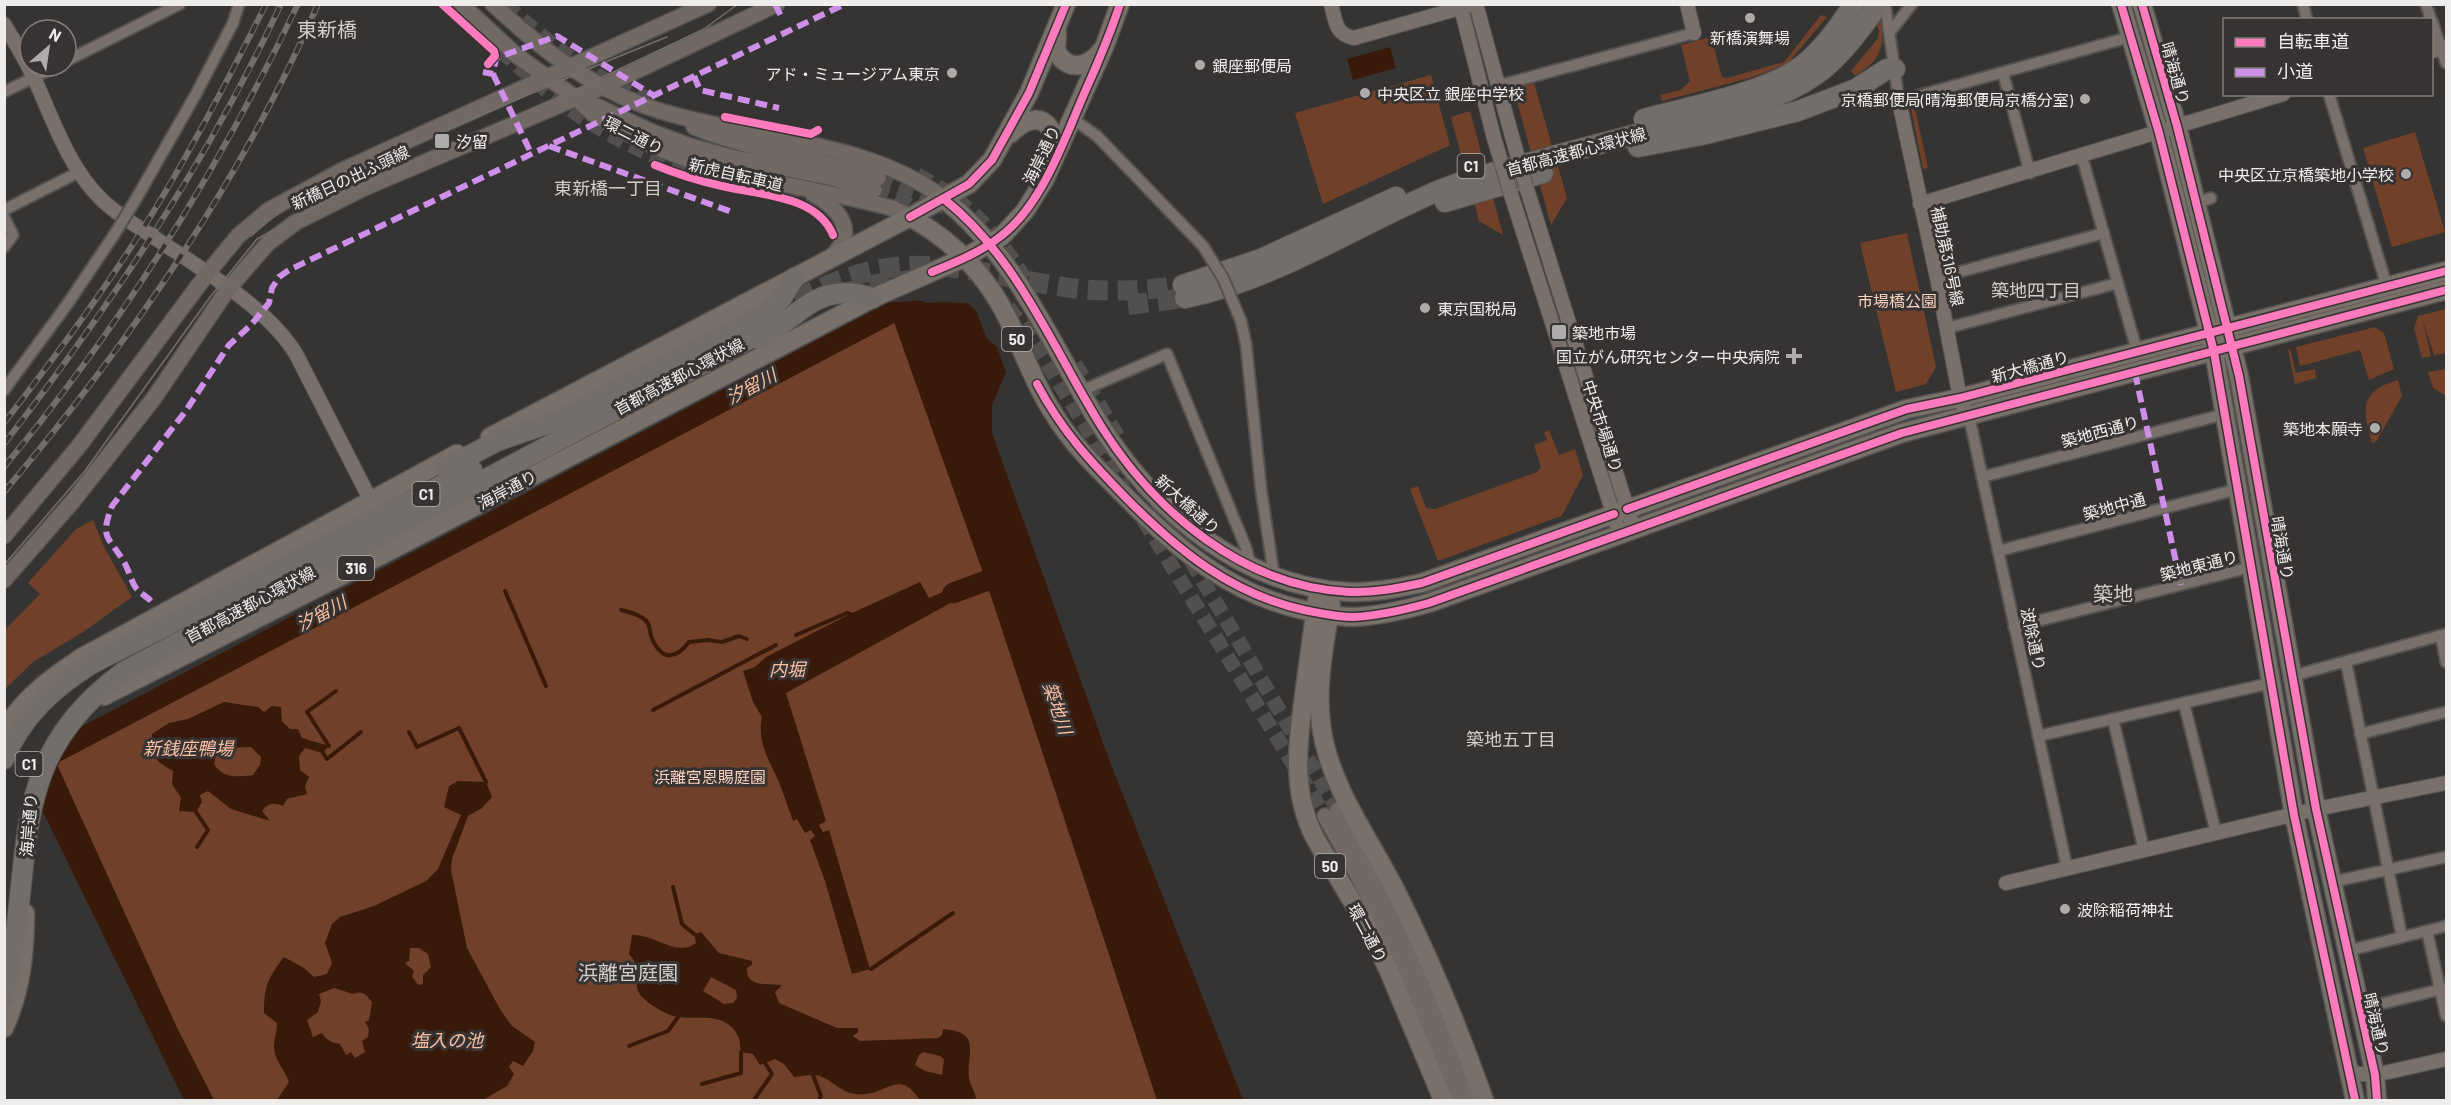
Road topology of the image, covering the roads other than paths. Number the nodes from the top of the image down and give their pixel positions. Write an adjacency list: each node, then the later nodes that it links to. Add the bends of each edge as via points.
1 (180, 4): 19 (street)
2 (239, 4): 85 (street, bridge, via 196,94 136,200)
3 (461, 4): 31 (main road, 環二通り)
4 (493, 4): 24 (main road, 環二通り)
5 (708, 4): 34 (main road, 新橋日の出ふ頭線)
6 (777, 4): 40 (main road, 新橋日の出ふ頭線)
7 (1066, 4): 21 (main road)
8 (1120, 4): 27 (main road, 海岸通り / 316)
9 (1331, 4): 18 (street, via 1339,31 1354,38)
10 (1687, 4): 25 (street)
11 (1845, 4): 28 (highway)
12 (1854, 4): 28 (highway, 首都高速都心環状線 / C1)
13 (1879, 4): 62 (highway, 首都高速都心環状線, via 1830,64 1792,90 1749,106 1467,180)
14 (1886, 4): 23 (street)
15 (1911, 4): 23 (street)
16 (2121, 4): 26 (main road, 晴海通り)
17 (2142, 4): 48 (main road, 晴海通り)
18 (1468, 5): 39 (street); 94 (street, 中央市場通り, bridge, via 1494,138)
19 (163, 8): 32 (street)
20 (4, 24): 29 (street)
21 (1058, 26): 27 (main road, via 1056,51 1067,63 1082,66); 50 (main road)
22 (2433, 26): 30 (street)
23 (1890, 27): 35 (street)
24 (519, 29): 31 (main road, via 521,44); 34 (main road, 環二通り)
25 (1694, 33): 39 (street)
26 (2130, 37): 36 (street); 49 (main road, 晴海通り)
27 (1105, 45): 47 (main road, 海岸通り / 316)
28 (1824, 45): 62 (highway, 首都高速都心環状線 / C1, via 1803,65 1773,82 1461,169 1184,292 1223,289)
29 (18, 49)
30 (2440, 49): 33 (street)
31 (510, 50): 38 (main road, 環二通り)
32 (78, 54)
33 (2446, 63)
34 (569, 68): 38 (main road, 新橋日の出ふ頭線); 40 (main road, 環二通り)
35 (1895, 69): 45 (street); 62 (highway, via 1887,69 1856,89 1798,111 1645,145 1480,191)
36 (2003, 73): 45 (street); 54 (street)
37 (34, 78): 41 (street); 53 (street)
38 (546, 78): 44 (main road, 環二通り); 69 (main road, 新橋日の出ふ頭線, via 287,199 238,236)
39 (1497, 86): 94 (street, 中央市場通り, bridge)
40 (602, 87): 44 (main road, 新橋日の出ふ頭線); 46 (main road, 環二通り)
41 (4, 92)
42 (2276, 96): 48 (street)
43 (2330, 96): 73 (street)
44 (576, 98): 46 (main road, via 683,144 730,157 876,184 836,165 733,141); 55 (main road, 環二通り, via 610,124 672,154 730,173); 74 (main road, 新橋日の出ふ頭線, via 364,188 296,222 268,243)
45 (1899, 101): 57 (street, 補助第316号線)
46 (647, 107): 56 (main road, 環二通り, via 872,163 932,189)
47 (1073, 119): 52 (main road, 海岸通り / 316); 100 (street, bridge, via 1097,136 1203,246 1223,278 1246,344)
48 (2177, 126): 49 (street); 79 (main road, 晴海通り, via 2204,201)
49 (2159, 133): 51 (street); 81 (main road, 晴海通り)
50 (1005, 139): 52 (main road, via 1023,123 1038,120 1051,128 1054,135); 56 (main road, via 983,172)
51 (2082, 157): 54 (street); 61 (street)
52 (1053, 162): 63 (main road, 海岸通り / 316, via 1025,211)
53 (80, 172): 58 (street); 69 (street, via 89,187 116,212)
54 (2030, 173): 57 (street)
55 (802, 188): 60 (main road, 環二通り, via 892,208); 66 (main road, via 829,204 843,221 842,243)
56 (944, 199): 60 (main road); 63 (main road, 新大橋通り / 50)
57 (1920, 204): 71 (street, 補助第316号線)
58 (4, 210)
59 (4, 217): 64 (street, via 13,235)
60 (910, 217): 65 (main road, 新大橋通り / 50); 66 (main road)
61 (2104, 233): 71 (street); 72 (street)
62 (1336, 242)
63 (990, 244): 65 (main road, 海岸通り / 316); 86 (main road, 新大橋通り / 50, via 1036,311)
64 (4, 246)
65 (966, 257): 68 (main road, 海岸通り / 316); 76 (main road, 新大橋通り / 50)
66 (824, 262): 70 (main road)
67 (2446, 271): 73 (main road, 新大橋通り / 50)
68 (932, 272): 76 (main road, 50, via 965,273); 77 (main road, 海岸通り / 316)
69 (207, 274): 74 (street); 96 (main road, 新橋日の出ふ頭線, via 79,446)
70 (795, 278): 78 (highway); 93 (main road)
71 (1937, 278): 80 (street, 補助第316号線)
72 (2118, 283): 80 (street); 83 (street)
73 (2387, 287): 79 (main road, 新大橋通り / 50)
74 (228, 289): 93 (street, via 265,318 294,350); 101 (main road, 新橋日の出ふ頭線, via 154,398 73,501)
75 (2446, 290): 82 (main road, 新大橋通り / 50)
76 (996, 295): 104 (main road, 新大橋通り / 50, via 1037,384 1067,434 1161,533 1231,584 1280,604)
77 (873, 298): 105 (highway, C1, via 846,292 813,301 787,323 571,437 516,476 379,548); 138 (main road, 海岸通り / 316, via 372,560 119,687 66,723 41,757 31,784 24,839 23,960 15,1001)
78 (765, 319): 90 (highway, 首都高速都心環状線); 103 (highway, C1, via 561,419 497,441 343,523)
79 (2227, 327): 81 (main road, 新大橋通り / 50); 82 (main road, 晴海通り)
80 (1947, 328): 87 (street, 補助第316号線)
81 (2209, 332): 83 (main road, 新大橋通り / 50); 84 (main road, 晴海通り)
82 (2232, 347): 84 (main road, 新大橋通り / 50); 110 (main road, 晴海通り)
83 (2137, 351): 87 (main road, 新大橋通り / 50)
84 (2214, 352): 88 (main road, 晴海通り); 89 (main road, 新大橋通り / 50)
85 (4, 390)
86 (1081, 391): 98 (main road, 新大橋通り / 50, via 1118,450 1156,495 1194,531); 98 (street, via 1167,354)
87 (1960, 398): 89 (street, 補助第316号線); 94 (main road, 新大橋通り / 50, via 1907,409)
88 (2225, 414): 91 (street, 築地西通り); 92 (main road, 晴海通り)
89 (1969, 416): 91 (street, 波除通り); 95 (main road, 新大橋通り / 50, via 1902,433)
90 (490, 468): 103 (highway, 首都高速都心環状線 / C1); 105 (highway, 首都高速都心環状線 / C1)
91 (1982, 477): 97 (street, 波除通り)
92 (2238, 489): 97 (street, 築地中通); 99 (main road, 晴海通り)
93 (371, 501): 115 (main road, via 81,658 37,690)
94 (1620, 512): 95 (street, 中央市場通り); 102 (main road, 新大橋通り / 50, via 1422,583 1370,591)
95 (1627, 533): 104 (main road, 新大橋通り / 50, via 1429,603 1371,616)
96 (4, 536)
97 (1998, 551): 106 (street, 波除通り)
98 (1251, 566): 100 (main road, 新大橋通り / 50)
99 (2251, 567): 106 (street, 築地東通り); 111 (main road, 晴海通り)
100 (1274, 576): 102 (main road, 新大橋通り / 50)
101 (4, 580)
102 (1326, 589): 104 (main road, 環二通り / 50)
103 (203, 606): 118 (highway, 首都高速都心環状線 / C1, via 91,664 56,688 30,715)
104 (1322, 614): 142 (main road, 環二通り / 50, via 1297,751 1301,803 1315,838 1388,969); 145 (main road, 環二通り / 50, via 1319,698 1328,758 1430,962)
105 (214, 625): 135 (highway, 首都高速都心環状線 / C1, via 90,691 57,721 38,747 23,777 15,810 13,942)
106 (2014, 627): 117 (street, 波除通り)
107 (2444, 635): 108 (street); 109 (street)
108 (2346, 662): 110 (street); 116 (street)
109 (2446, 662)
110 (2292, 676): 121 (main road, 晴海通り)
111 (2271, 682): 112 (street); 122 (main road, 晴海通り)
112 (2184, 703): 114 (street); 123 (street)
113 (2446, 712): 116 (street)
114 (2114, 719): 117 (street); 124 (street)
115 (4, 731)
116 (2360, 734): 120 (street)
117 (2038, 736): 126 (street, 波除通り)
118 (4, 759)
119 (2446, 783): 120 (street)
120 (2374, 798): 121 (street); 127 (street)
121 (2316, 809): 122 (street); 128 (main road, 晴海通り)
122 (2294, 815): 123 (street); 140 (main road, 晴海通り)
123 (2216, 833): 124 (street)
124 (2144, 850): 126 (street)
125 (2446, 857): 127 (street)
126 (2067, 868): 129 (street)
127 (2388, 870): 128 (street); 132 (street)
128 (2332, 882): 133 (main road, 晴海通り)
129 (2006, 883)
130 (2446, 926): 131 (street)
131 (2427, 931): 132 (street); 134 (street)
132 (2402, 937): 133 (street)
133 (2347, 951): 136 (main road, 晴海通り)
134 (2443, 989): 136 (street); 137 (street)
135 (4, 997)
136 (2360, 1009): 141 (main road, 晴海通り)
137 (2446, 1016)
138 (4, 1028)
139 (2446, 1059): 141 (street)
140 (2349, 1073): 141 (street); 146 (main road, 晴海通り)
141 (2375, 1075): 147 (main road, 晴海通り)
142 (1443, 1101)
143 (1457, 1101): 144 (main road, 環二通り, via 1399,959 1332,813 1373,873 1414,955)
144 (1472, 1101)
145 (1484, 1101)
146 (2355, 1101)
147 (2377, 1101)

